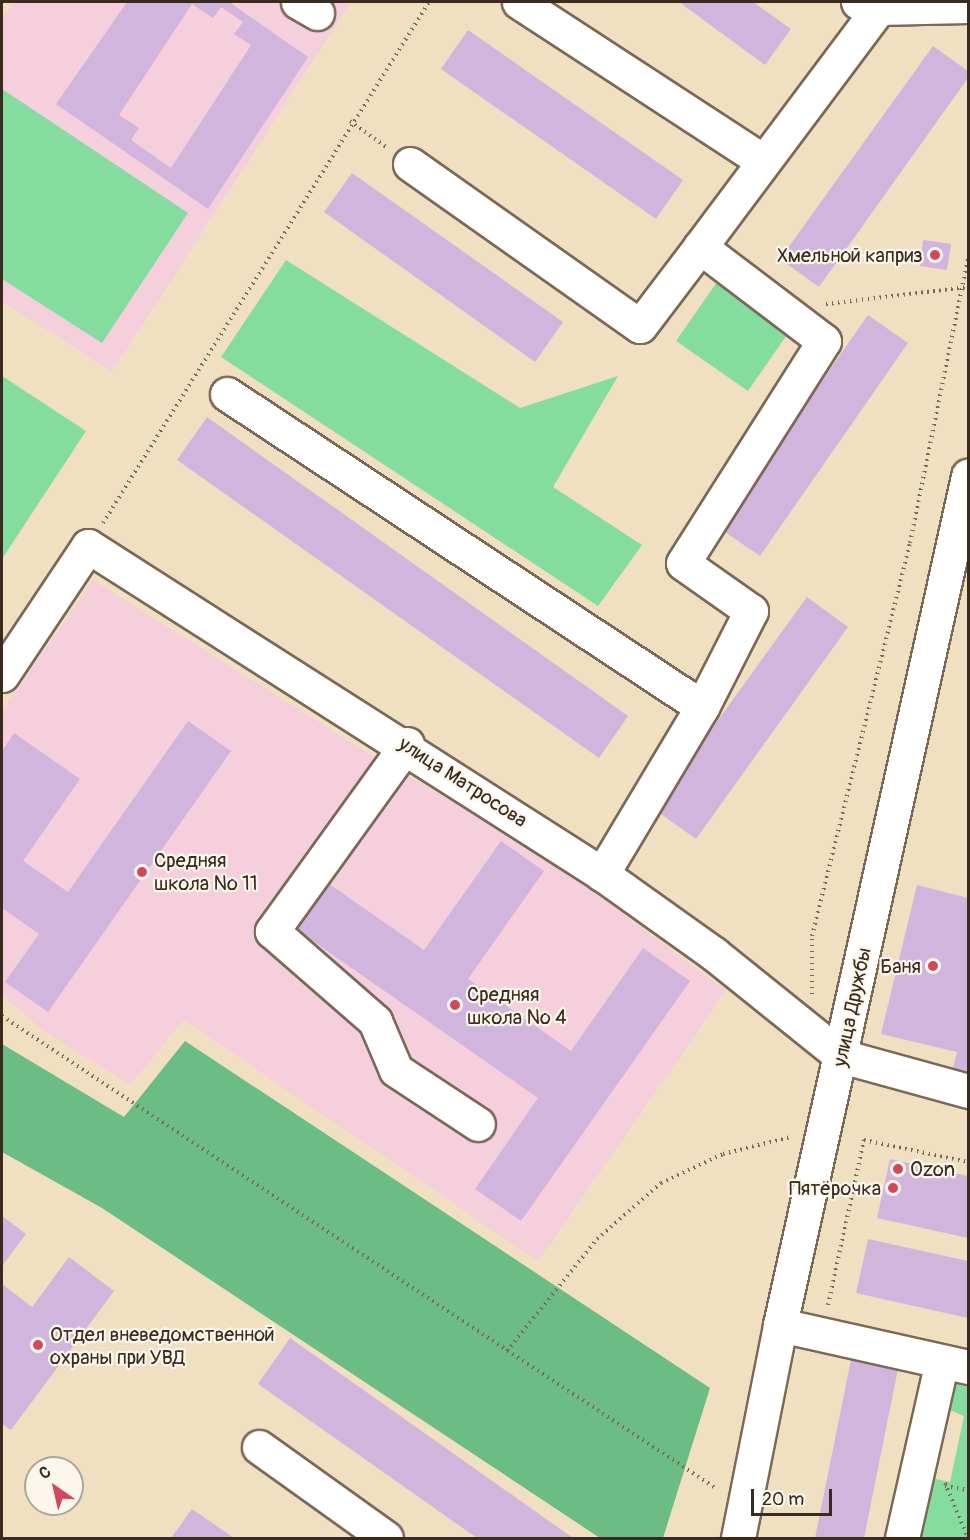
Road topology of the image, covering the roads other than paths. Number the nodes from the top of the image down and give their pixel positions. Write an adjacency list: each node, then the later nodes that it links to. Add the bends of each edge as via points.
1 (519, 2): 4 (street)
2 (871, 4): 3 (street); 4 (street)
3 (969, 6)
4 (763, 161): 6 (street)
5 (410, 164): 6 (street, via 640,326)
6 (700, 247): 10 (street, via 824,340 683,563 752,611)
7 (227, 394): 10 (street)
8 (968, 485): 13 (street, улица Дружбы)
9 (2, 675): 11 (street, улица Матросова, via 88,546)
10 (702, 707): 12 (street)
11 (407, 744): 12 (street, улица Матросова); 15 (street, via 272,931 375,1021 396,1070)
12 (602, 874): 13 (street, улица Матросова, via 812,1030)
13 (841, 1056): 14 (street, улица Матросова); 16 (street, улица Дружбы)
14 (969, 1091)
15 (478, 1124)
16 (780, 1325): 17 (street); 19 (street, улица Дружбы)
17 (955, 1364): 21 (street, via 923,1446)
18 (259, 1447): 20 (street)
19 (733, 1515)
20 (386, 1539)
21 (902, 1539)

